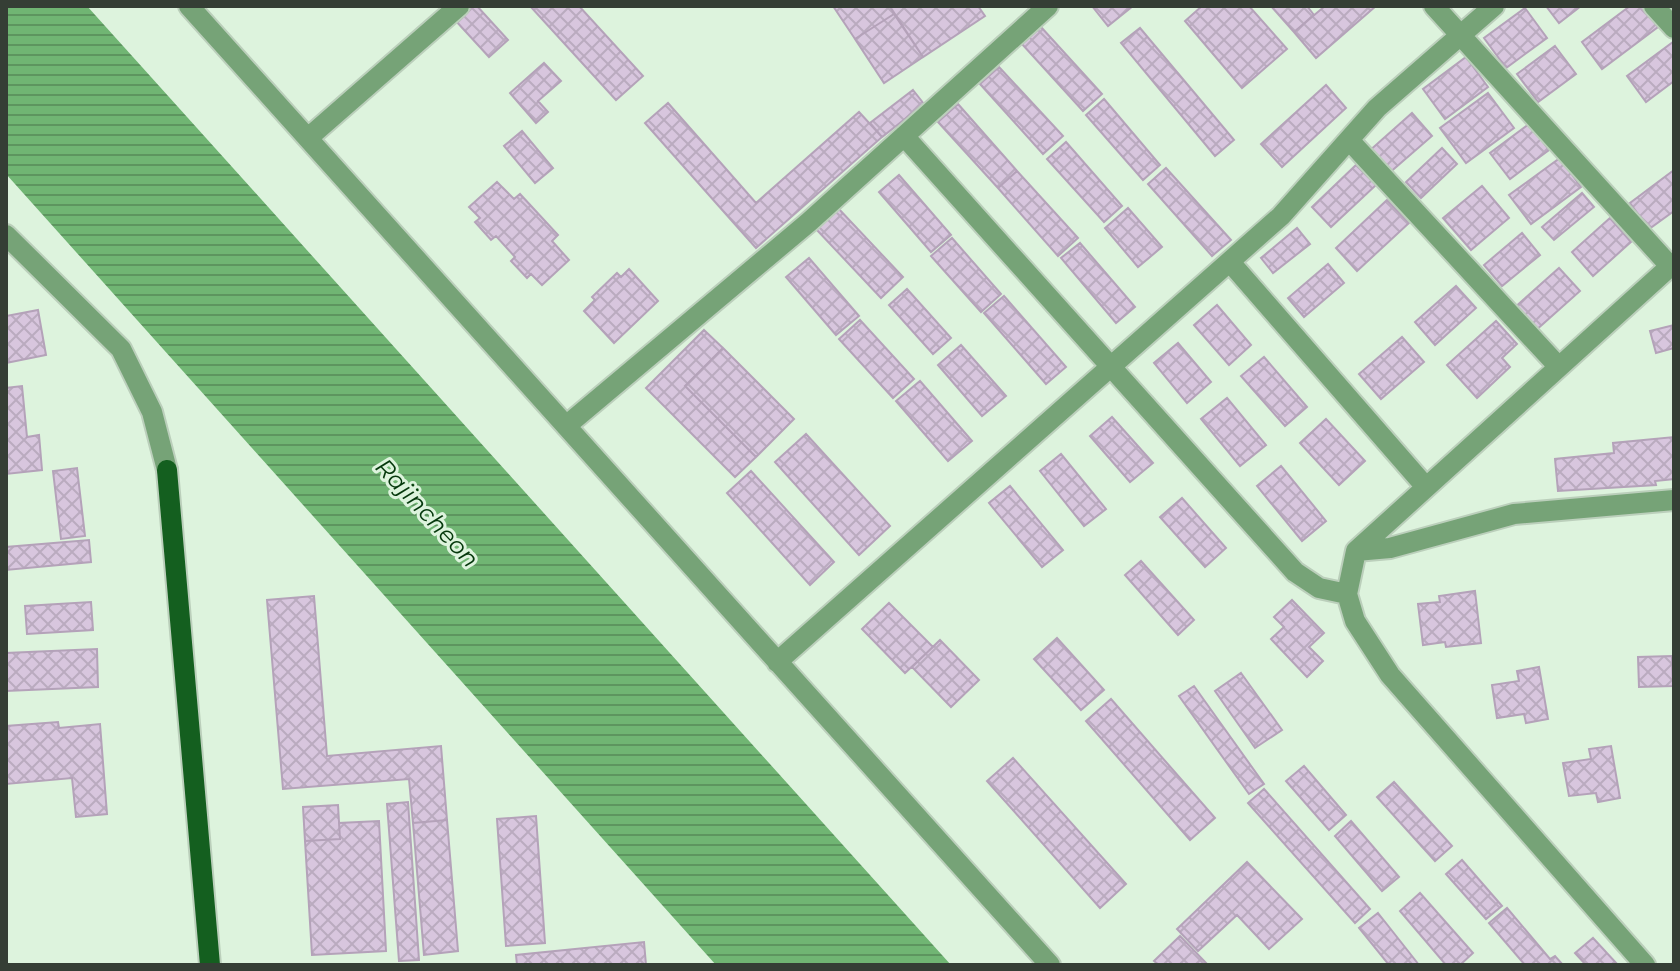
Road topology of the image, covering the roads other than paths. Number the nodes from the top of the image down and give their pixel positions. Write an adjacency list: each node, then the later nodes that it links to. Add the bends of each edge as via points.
1 (189, 6): 10 (street)
2 (459, 6): 10 (street)
3 (1048, 6): 9 (street)
4 (1434, 6): 8 (street)
5 (1494, 6): 8 (street)
6 (1654, 6): 7 (street)
7 (1674, 28)
8 (1460, 36): 11 (street, via 1377,108); 14 (street)
9 (904, 136): 16 (street); 17 (street)
10 (308, 138): 17 (street)
11 (1349, 140): 13 (street, via 1281,216); 15 (street)
12 (6, 235): 18 (street, via 121,349 152,412)
13 (1230, 262): 16 (street); 19 (street)
14 (1672, 265): 15 (street)
15 (1558, 366): 19 (street)
16 (1111, 369): 22 (street, via 1295,572 1319,588); 23 (street)
17 (566, 426): 23 (street)
18 (167, 470): 24 (main road)
19 (1425, 486): 21 (street)
20 (1674, 500): 21 (street, via 1514,514 1390,548)
21 (1356, 551): 22 (street)
22 (1347, 594): 26 (street, via 1355,621 1390,675)
23 (777, 662): 25 (street)
24 (210, 965)
25 (1050, 965)
26 (1645, 965)

